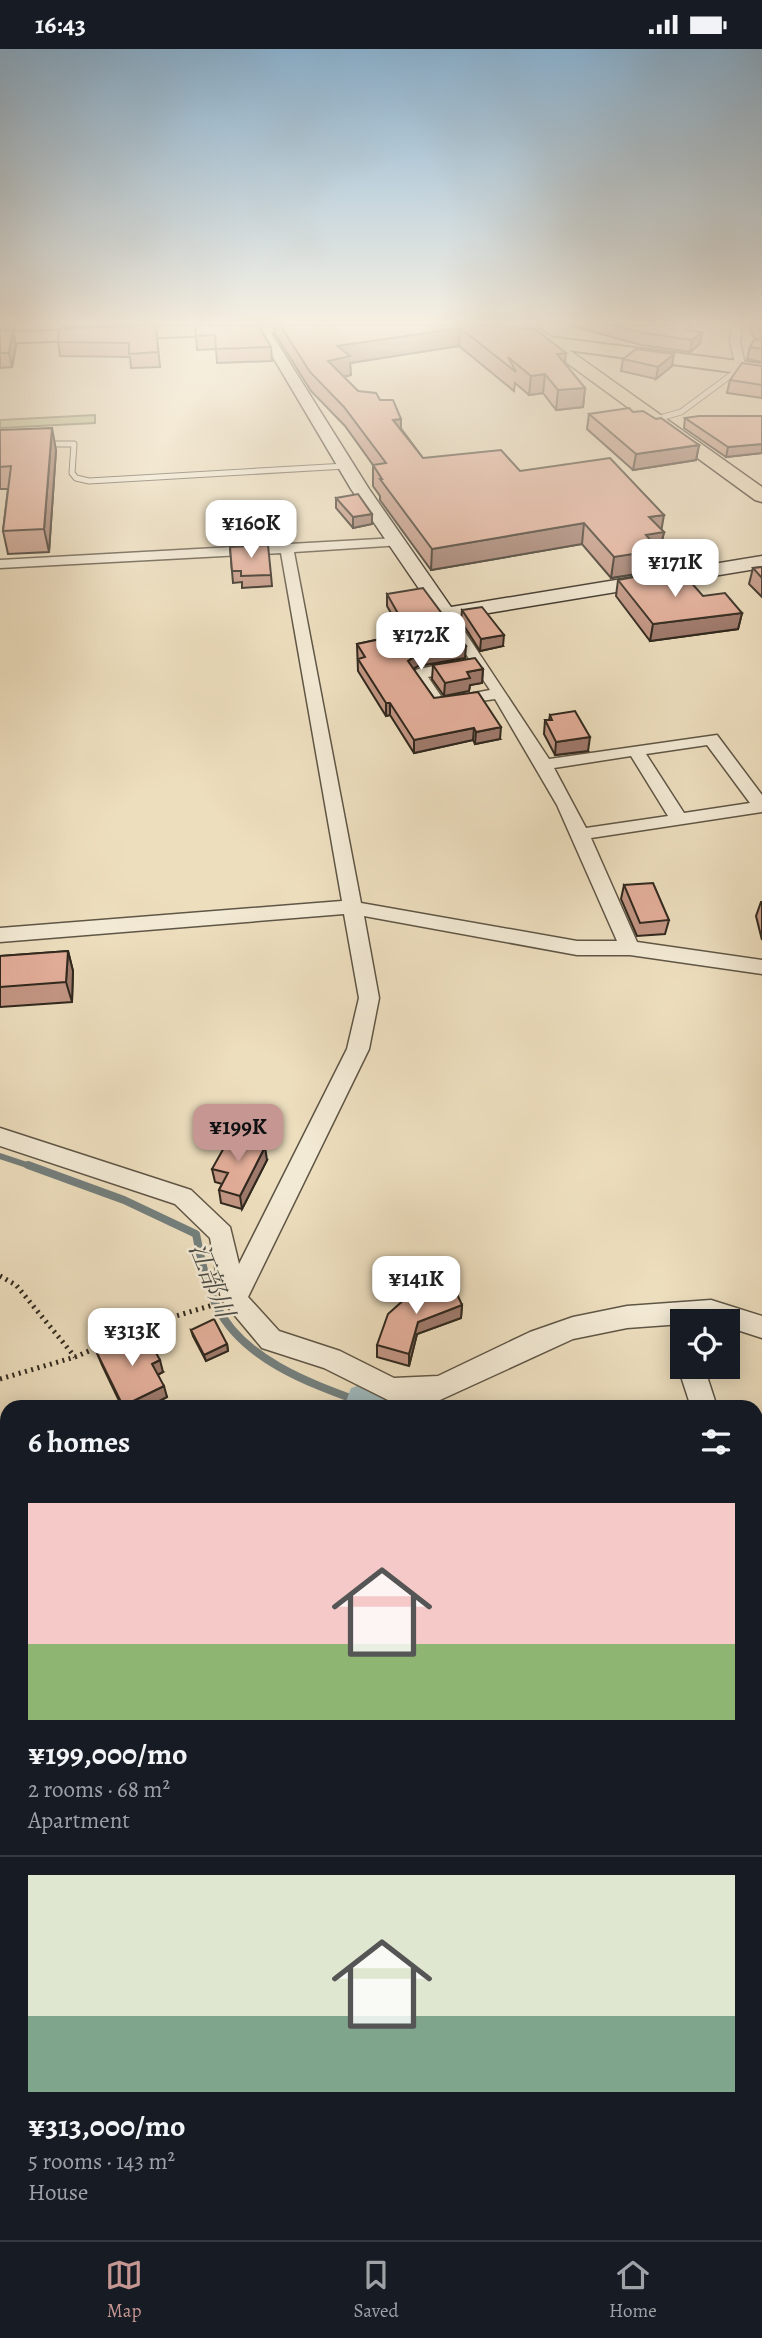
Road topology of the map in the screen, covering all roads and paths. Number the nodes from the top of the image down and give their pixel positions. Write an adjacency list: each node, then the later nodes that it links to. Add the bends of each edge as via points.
1 (322, 427): 4 (street)
2 (663, 427): 5 (main road)
3 (26, 445): 4 (lane, via 74,444 72,473 89,481)
4 (346, 466): 6 (street)
5 (762, 496)
6 (397, 542): 7 (street); 10 (street)
7 (287, 550): 9 (street); 18 (street)
8 (762, 562): 10 (street)
9 (0, 564)
10 (446, 614): 11 (street)
11 (480, 663): 12 (street); 12 (street, via 418,674 439,705)
12 (500, 693): 14 (street)
13 (636, 751): 14 (street); 15 (street, via 711,740); 16 (street)
14 (543, 765): 17 (street)
15 (762, 807): 16 (street)
16 (679, 819): 17 (street)
17 (580, 834): 20 (street)
18 (350, 907): 19 (street); 20 (street, via 577,948); 24 (street, via 369,998 358,1049)
19 (0, 935)
20 (630, 948): 21 (street)
21 (762, 967)
22 (0, 1137): 24 (street, via 183,1196 221,1234)
23 (0, 1276): 28 (path, via 16,1285)
24 (234, 1299): 25 (street, via 271,1340 331,1360 392,1390 440,1388 573,1328 626,1317); 28 (path, via 159,1321)
25 (670, 1317)
26 (740, 1320): 27 (street)
27 (762, 1327)
28 (75, 1357): 29 (path)
29 (0, 1379)
30 (695, 1379): 31 (street)
31 (702, 1400)

